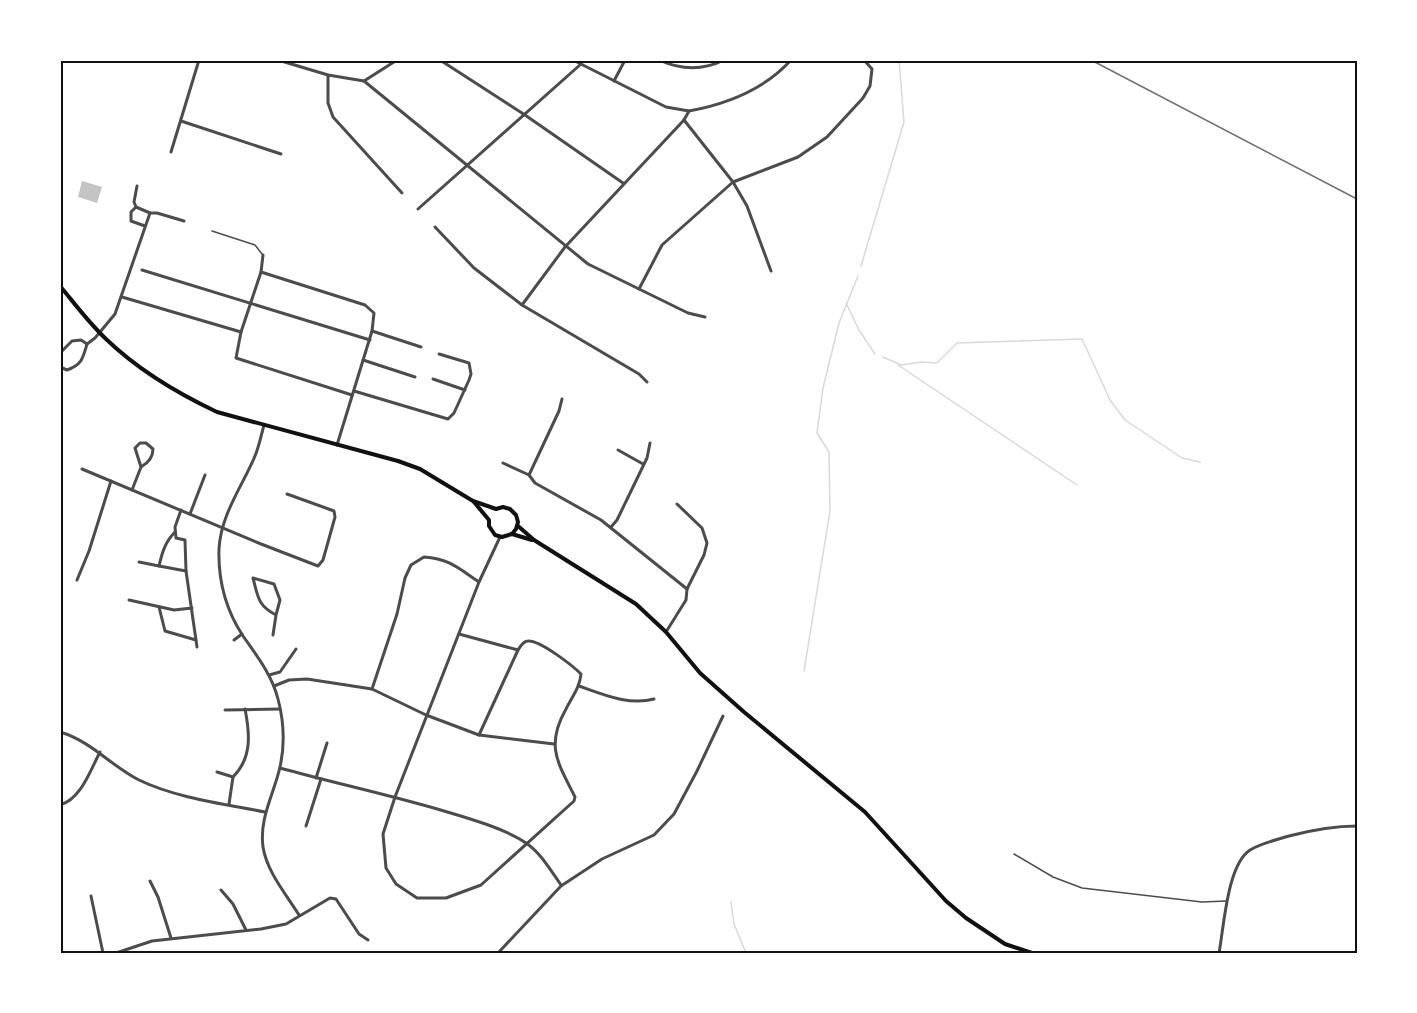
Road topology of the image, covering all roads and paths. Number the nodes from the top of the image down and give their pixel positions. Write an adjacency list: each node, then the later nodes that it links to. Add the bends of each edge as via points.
1 (199, 60): 18 (street)
2 (278, 60): 12 (street)
3 (398, 60): 13 (street)
4 (440, 60): 16 (street)
5 (573, 60): 11 (street)
6 (624, 60): 14 (street)
7 (658, 60): 8 (street, via 677,67 697,68)
8 (724, 60)
9 (791, 60): 15 (street, via 751,91)
10 (864, 60): 22 (street, via 872,69 870,86 827,137 798,157)
11 (581, 64): 14 (street); 16 (street)
12 (328, 75): 13 (street); 25 (street, via 328,103 333,117)
13 (364, 81): 21 (street)
14 (614, 81): 15 (street, via 666,107)
15 (689, 111): 17 (street)
16 (525, 115): 21 (street); 23 (street)
17 (684, 120): 22 (street); 23 (street)
18 (181, 121): 19 (street); 20 (street)
19 (171, 152)
20 (281, 153)
21 (467, 166): 27 (street); 33 (street)
22 (733, 182): 36 (street, via 747,206); 39 (street, via 662,245)
23 (624, 183): 33 (street)
24 (138, 186): 26 (street)
25 (402, 193)
26 (136, 207): 28 (street); 30 (street, via 131,212 131,221)
27 (418, 209)
28 (150, 213): 29 (street); 30 (street)
29 (184, 221)
30 (145, 226): 40 (street)
31 (435, 227): 42 (street, via 474,268)
32 (212, 231): 34 (lane, via 255,244)
33 (565, 247): 39 (street, via 588,264); 42 (street)
34 (262, 255): 37 (street)
35 (142, 270): 41 (street)
36 (771, 271)
37 (261, 272): 41 (street); 44 (street, via 364,305 374,313)
38 (60, 286): 45 (main road)
39 (639, 290): 43 (street)
40 (122, 297): 45 (street, via 115,314); 46 (street)
41 (251, 303): 46 (street); 47 (street)
42 (522, 305): 56 (street)
43 (705, 317)
44 (372, 331): 47 (street); 49 (street)
45 (99, 332): 48 (street); 61 (main road, via 162,382 201,404)
46 (242, 332): 59 (street, via 236,358)
47 (370, 340): 52 (street)
48 (87, 344): 50 (street, via 72,341); 53 (street, via 77,366 67,370)
49 (421, 347)
50 (60, 353)
51 (440, 354): 57 (street, via 469,363 471,374)
52 (363, 360): 54 (street); 58 (street)
53 (60, 367)
54 (415, 377)
55 (433, 379): 57 (street)
56 (647, 382)
57 (465, 390): 58 (street, via 448,418)
58 (354, 391): 59 (street)
59 (352, 395): 63 (street)
60 (562, 399): 70 (street)
61 (264, 425): 63 (main road); 82 (street)
62 (650, 443): 66 (street)
63 (337, 445): 74 (main road, via 420,469)
64 (618, 450): 66 (street)
65 (503, 463): 70 (street)
66 (643, 464): 81 (street)
67 (141, 467): 67 (street, via 153,453 146,443 135,448); 72 (street)
68 (82, 469): 71 (street)
69 (205, 475): 78 (street)
70 (529, 475): 81 (street, via 535,483)
71 (111, 481): 72 (street); 90 (street)
72 (132, 490): 77 (street)
73 (286, 494): 82 (street, via 334,511 323,560 318,566)
74 (473, 501): 76 (main road); 79 (main road)
75 (677, 504): 92 (street, via 702,528 707,543)
76 (496, 509): 79 (main road); 80 (main road, via 513,512)
77 (181, 510): 78 (street); 83 (street)
78 (190, 514): 82 (street)
79 (489, 520): 85 (main road)
80 (518, 526): 84 (main road); 86 (main road)
81 (611, 527): 92 (street)
82 (223, 528): 98 (street, via 220,576 224,597)
83 (175, 530): 88 (street); 89 (street, via 176,538 185,540)
84 (512, 534): 85 (main road); 86 (main road)
85 (497, 536): 91 (street)
86 (534, 540): 97 (main road, via 636,604)
87 (139, 562): 88 (street)
88 (159, 566): 89 (street)
89 (186, 571): 95 (street)
90 (77, 580)
91 (479, 582): 99 (street); 109 (street, via 439,558 424,557 411,566)
92 (687, 589): 97 (street, via 686,600)
93 (129, 600): 94 (street)
94 (159, 608): 95 (street); 101 (street, via 165,631)
95 (192, 608): 101 (street)
96 (276, 615): 96 (street, via 258,600 253,578 274,584 280,600); 100 (street)
97 (666, 632): 145 (main road, via 708,681 865,812 946,901 1005,944)
98 (242, 634): 102 (street); 106 (street)
99 (459, 634): 105 (street); 114 (street)
100 (273, 635)
101 (196, 639): 103 (street)
102 (234, 640)
103 (197, 647)
104 (296, 649): 106 (street, via 280,672)
105 (518, 650): 108 (street, via 528,641 540,645 581,674); 117 (street)
106 (269, 675): 107 (street)
107 (274, 686): 109 (street, via 307,679); 112 (street)
108 (579, 686): 110 (street, via 631,701); 119 (street, via 564,712)
109 (372, 689): 114 (street)
110 (654, 699)
111 (245, 709): 112 (street); 113 (street); 123 (street, via 248,748 244,763)
112 (280, 709): 121 (street, via 284,736)
113 (225, 710)
114 (426, 715): 117 (street); 125 (street)
115 (723, 716): 134 (street, via 674,814 654,835 602,859)
116 (60, 732): 120 (street)
117 (479, 735): 119 (street)
118 (327, 743): 124 (street)
119 (554, 744): 131 (street, via 574,801)
120 (100, 752): 126 (street, via 150,785); 127 (street, via 75,796)
121 (280, 768): 124 (street); 128 (street)
122 (217, 772): 123 (street)
123 (233, 777): 126 (street)
124 (319, 779): 125 (street); 129 (street)
125 (395, 797): 131 (street, via 476,820); 131 (street, via 383,834 386,868 396,884 417,898 446,898 481,885)
126 (229, 804): 128 (street)
127 (60, 805)
128 (265, 812): 138 (street, via 265,855)
129 (306, 826)
130 (1357, 826): 137 (street, via 1315,829 1248,851 1234,870)
131 (526, 843): 134 (street)
132 (1014, 854): 137 (lane, via 1053,877 1082,888 1202,902)
133 (150, 880): 140 (street)
134 (561, 886): 144 (street)
135 (221, 890): 139 (street)
136 (92, 896): 142 (street)
137 (1227, 901): 146 (street)
138 (299, 915): 139 (street, via 286,924); 141 (street, via 330,898 336,899 359,934)
139 (246, 930): 140 (street)
140 (171, 938): 143 (street)
141 (368, 940)
142 (103, 953)
143 (116, 953)
144 (498, 953)
145 (1032, 953)
146 (1219, 953)

